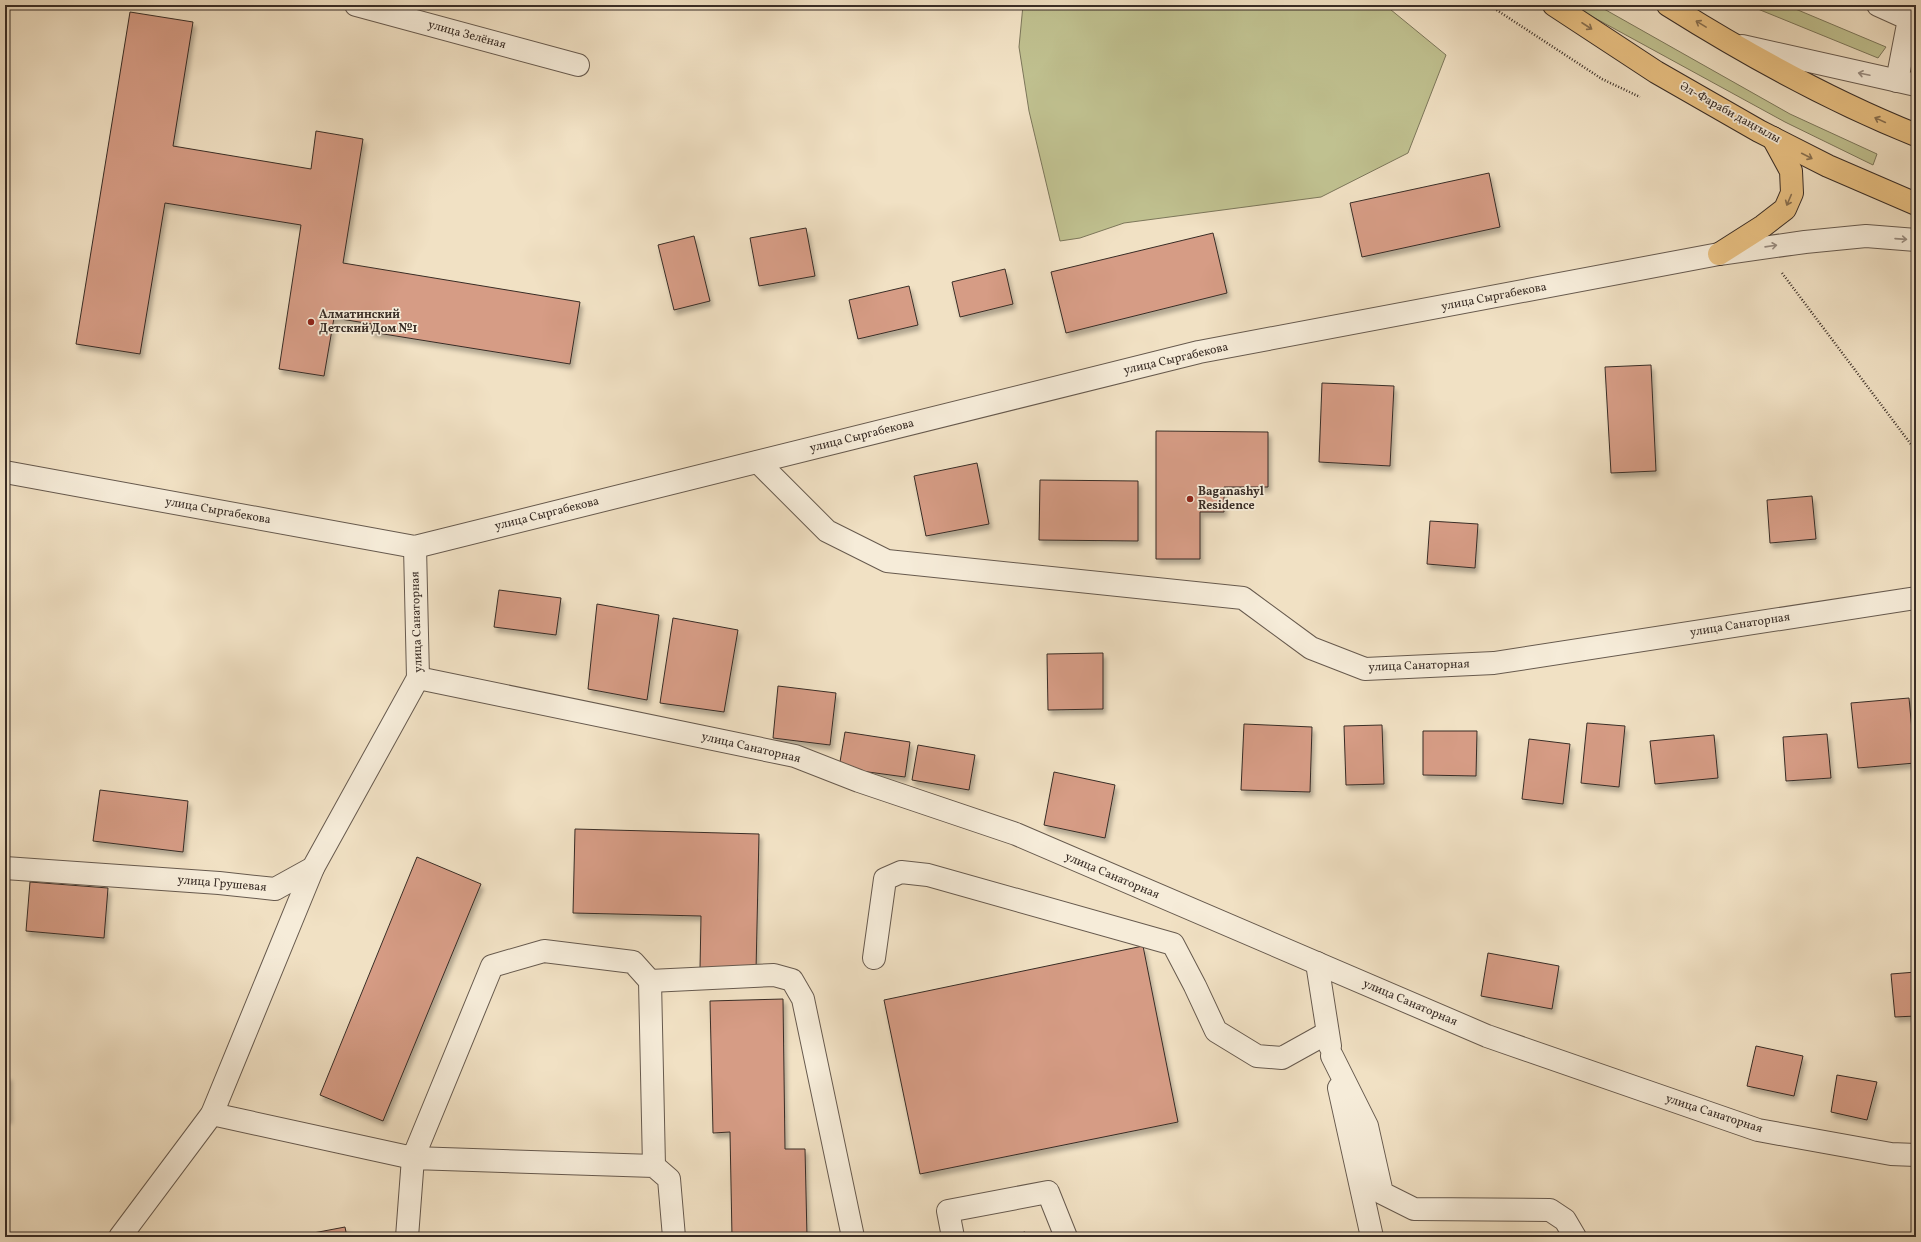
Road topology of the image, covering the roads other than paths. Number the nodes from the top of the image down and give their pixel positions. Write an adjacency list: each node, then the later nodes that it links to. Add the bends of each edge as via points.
1 (356, 5): 5 (street, улица Зелёная)
2 (1554, 5): 10 (main road, Әл-Фараби даңғылы, one-way to 10, via 1656,72)
3 (1668, 5): 6 (main road, one-way to 3)
4 (1878, 5): 8 (street, via 1909,19)
5 (385, 9): 7 (street, улица Зелёная)
6 (1733, 44): 8 (street, one-way to 6); 9 (main road, one-way to 6, via 1833,97)
7 (578, 65)
8 (1910, 80)
9 (1916, 135)
10 (1773, 138): 11 (main road, Әл-Фараби даңғылы, one-way to 11, via 1828,166); 13 (main road, one-way to 13, via 1791,171 1792,193 1785,209 1764,226)
11 (1916, 204)
12 (1916, 240): 13 (street, улица Сыргабекова, one-way to 12, via 1866,236)
13 (1719, 254): 14 (street, улица Сыргабекова, via 1199,352)
14 (758, 462): 16 (street, улица Сыргабекова); 17 (street, улица Санаторная, via 827,531 888,561 1243,598 1311,648 1365,669 1494,663)
15 (5, 472): 16 (street, улица Сыргабекова)
16 (415, 547): 18 (street, улица Санаторная)
17 (1916, 598)
18 (418, 678): 20 (street); 22 (street, улица Санаторная, via 795,756 858,781 1016,834)
19 (5, 868): 20 (street, улица Грушевая, via 275,889)
20 (313, 868): 26 (street)
21 (874, 958): 24 (street, via 885,879 901,872 928,874 1173,944 1216,1031 1257,1056 1282,1058)
22 (1317, 963): 24 (street); 27 (street, улица Санаторная, via 1487,1036 1758,1130 1891,1154)
23 (650, 981): 28 (street, via 633,962 544,951 492,966); 29 (street); 33 (street, via 774,975 792,980 803,999)
24 (1326, 1033): 25 (street)
25 (1332, 1056): 36 (street); 37 (street, via 1367,1126 1382,1193 1414,1209 1550,1210 1565,1220)
26 (212, 1114): 28 (street); 30 (street)
27 (1916, 1155)
28 (412, 1158): 29 (street); 31 (street)
29 (654, 1166): 32 (street, via 669,1179)
30 (120, 1237)
31 (407, 1237)
32 (674, 1237)
33 (853, 1237)
34 (953, 1237): 35 (street, via 948,1211 1048,1192)
35 (1066, 1237)
36 (1372, 1237)
37 (1575, 1237)

